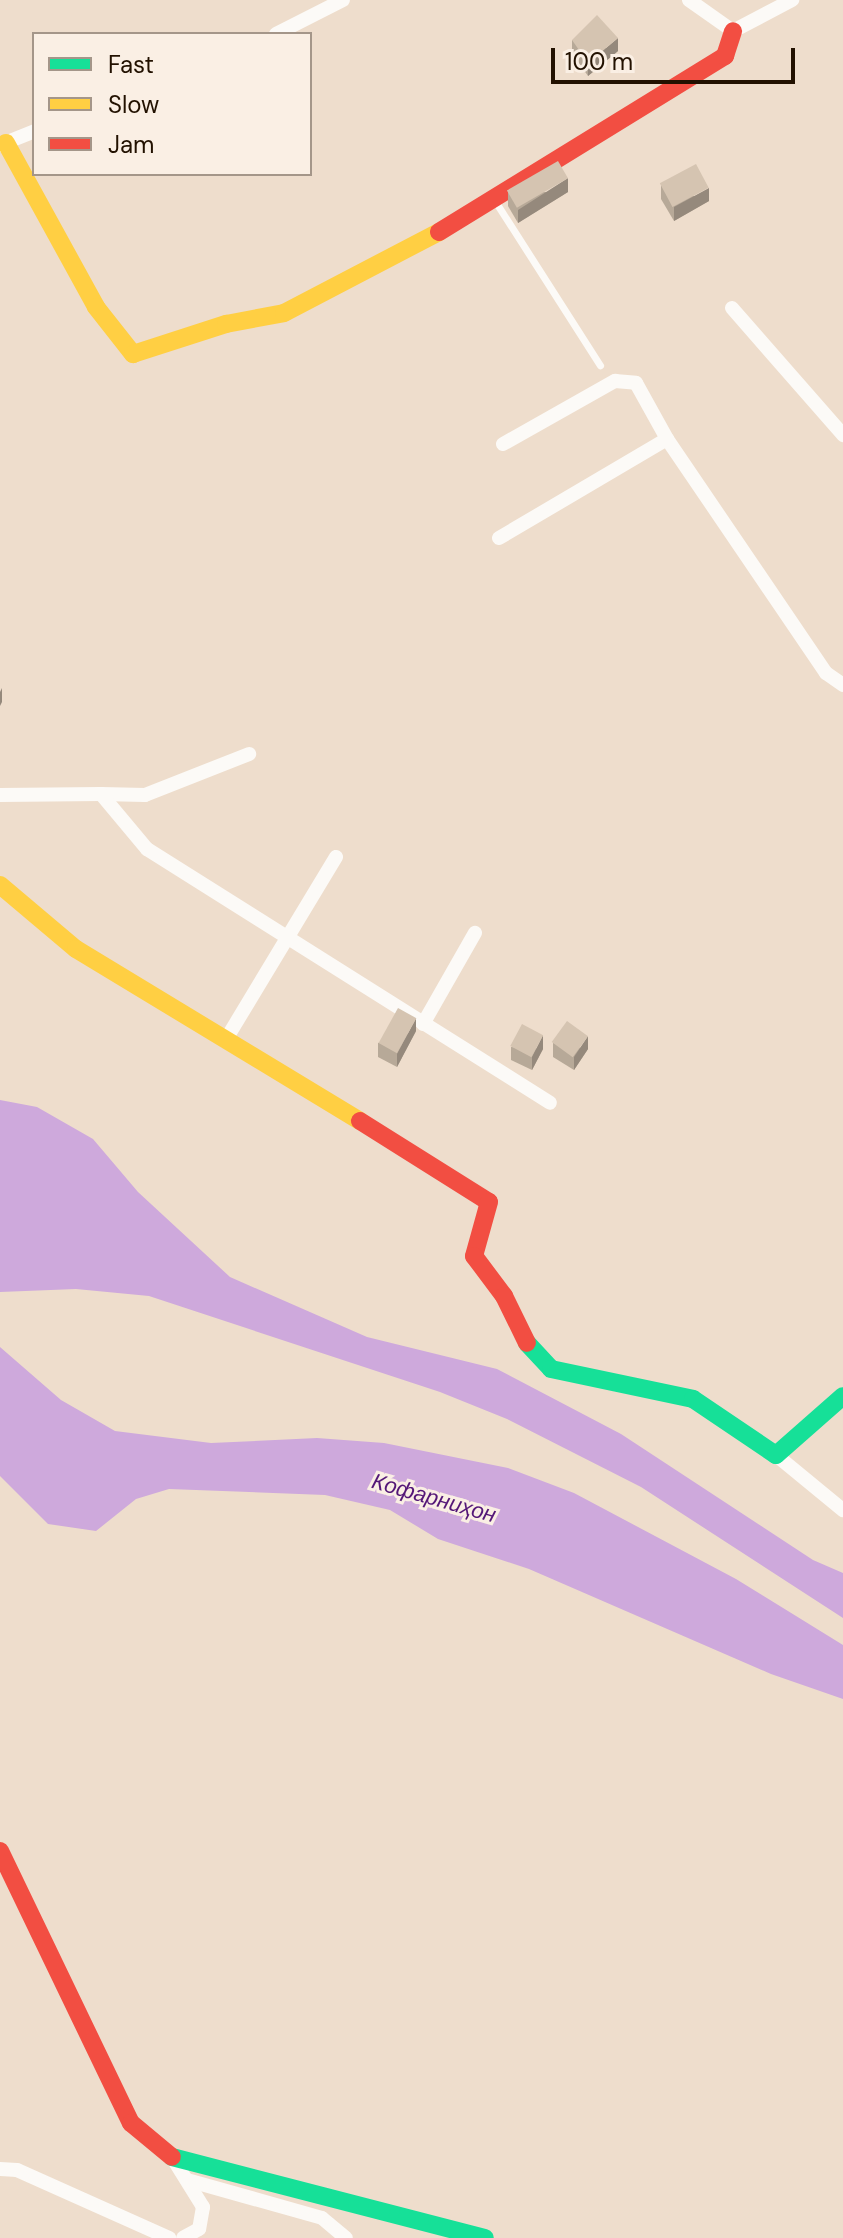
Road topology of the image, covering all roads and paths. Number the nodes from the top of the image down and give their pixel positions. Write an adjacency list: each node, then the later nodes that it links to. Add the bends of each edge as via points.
1 (343, 0): 5 (street)
2 (689, 0): 4 (street)
3 (792, 0): 4 (street)
4 (733, 31): 8 (street, via 725,56)
5 (280, 32)
6 (32, 132): 7 (street)
7 (3, 144): 8 (street, via 96,307 133,354 226,324 284,313)
8 (494, 199): 10 (lane)
9 (732, 308): 11 (street)
10 (600, 365)
11 (843, 435)
12 (667, 439): 13 (street, via 645,396 626,380 615,381); 14 (street); 15 (street, via 826,673)
13 (503, 444)
14 (499, 538)
15 (843, 685)
16 (249, 754): 17 (street, via 145,795)
17 (101, 794): 18 (street); 22 (street, via 147,849)
18 (0, 795)
19 (336, 857): 22 (street)
20 (0, 885): 24 (street, via 76,949)
21 (475, 933): 23 (street)
22 (288, 939): 23 (street); 24 (street)
23 (423, 1024): 25 (street)
24 (225, 1041): 27 (street, via 489,1202 474,1256 504,1296 533,1355 551,1369 693,1399)
25 (550, 1103)
26 (843, 1396): 27 (street)
27 (776, 1455): 28 (street)
28 (843, 1510)
29 (0, 1851): 30 (street, via 131,2123)
30 (172, 2157): 32 (street); 36 (street)
31 (0, 2169): 33 (street, via 17,2170)
32 (187, 2180): 34 (street, via 204,2218 199,2229); 35 (street, via 322,2218)
33 (161, 2237)
34 (183, 2238)
35 (346, 2238)
36 (485, 2238)

